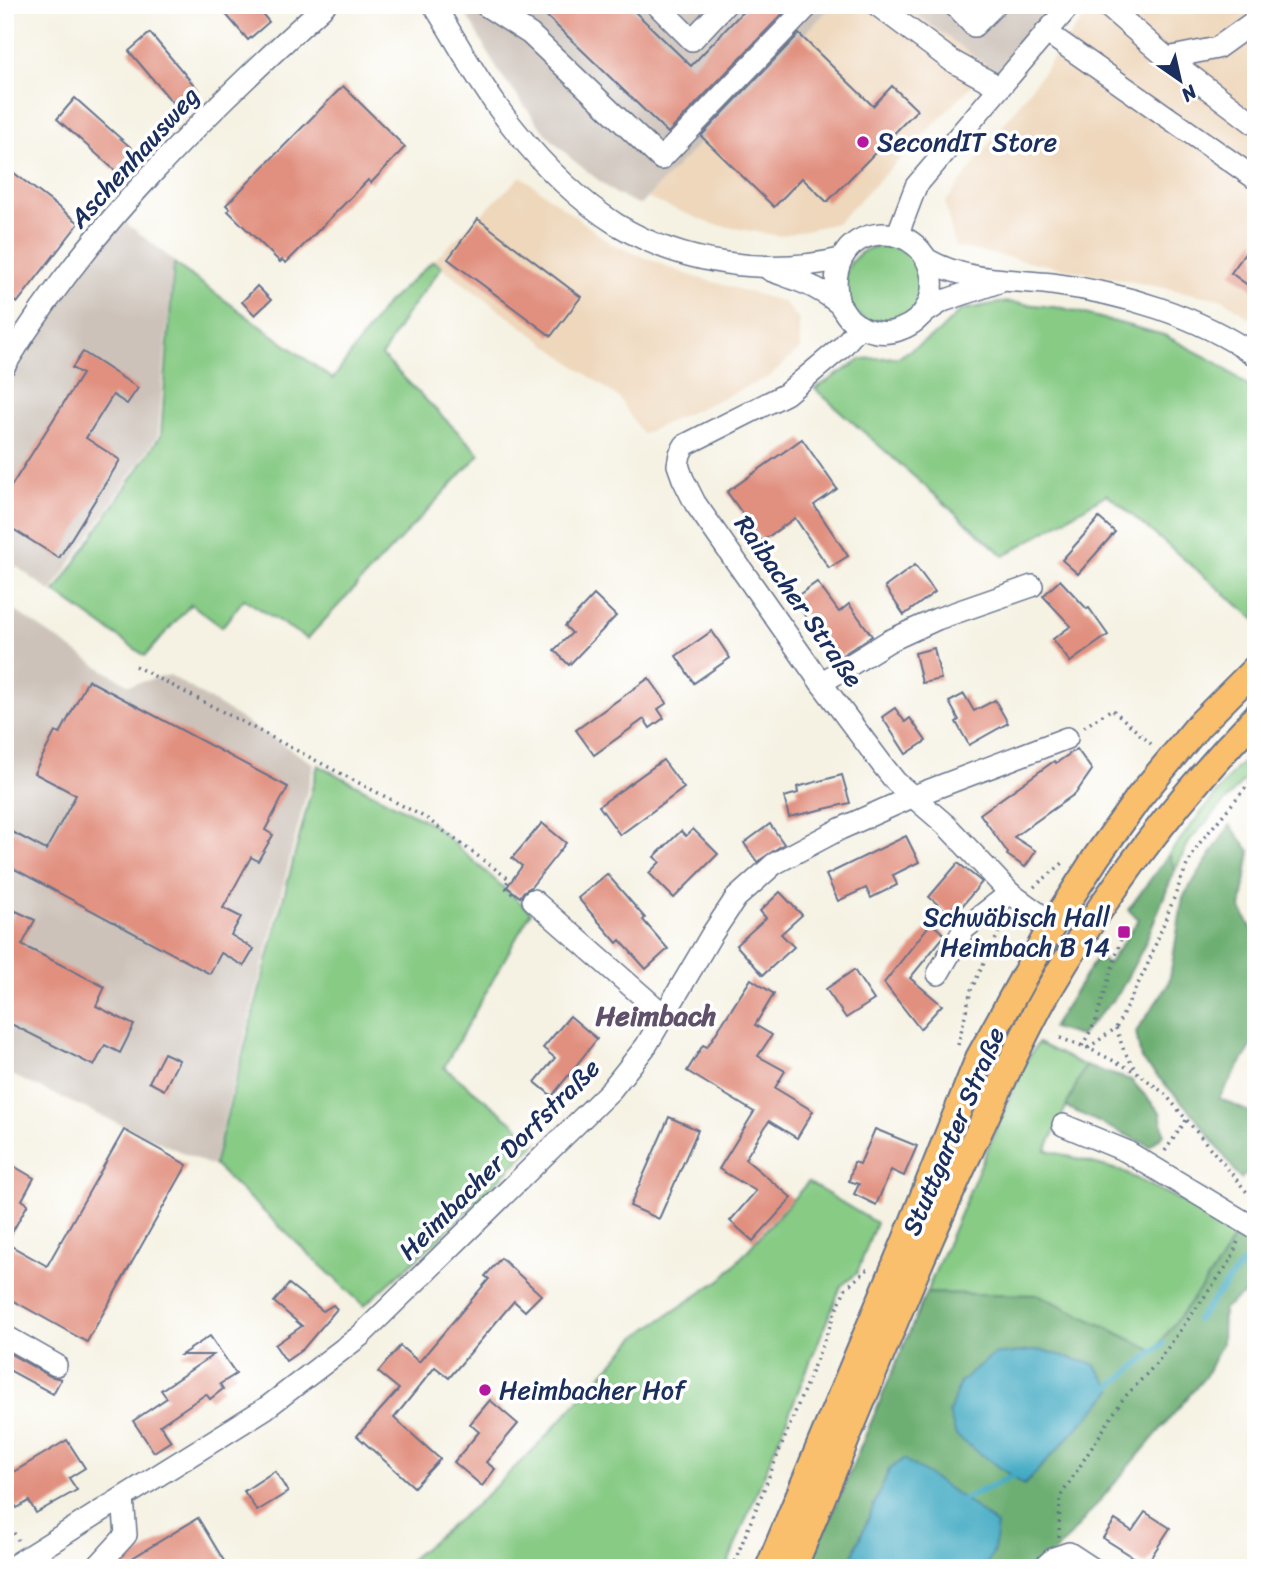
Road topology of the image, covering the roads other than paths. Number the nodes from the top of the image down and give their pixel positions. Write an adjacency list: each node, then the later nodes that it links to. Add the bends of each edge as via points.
1 (325, 5): 27 (street, Aschenhausweg, via 172,150 43,306)
2 (433, 5): 21 (street, via 513,128 578,194 615,223 656,244 702,259)
3 (485, 5): 6 (street, via 530,34 661,159)
4 (657, 5): 5 (street, via 692,40)
5 (725, 5)
6 (809, 5)
7 (877, 5): 15 (street, via 941,53)
8 (954, 5): 9 (street, via 974,26)
9 (995, 5)
10 (1070, 5): 13 (street)
11 (1106, 5): 14 (street)
12 (1256, 20): 14 (street, via 1216,48)
13 (1046, 32): 15 (street); 17 (street)
14 (1167, 58): 16 (street)
15 (999, 88): 18 (street, via 916,186)
16 (1256, 125)
17 (1256, 179)
18 (897, 236): 19 (street, via 878,234 861,240); 20 (street, via 915,244)
19 (841, 259): 21 (street); 23 (street, via 835,274)
20 (928, 260): 22 (street, via 947,271); 24 (street, via 933,289)
21 (762, 267): 23 (street, via 814,288)
22 (1001, 281): 24 (street, via 943,301); 26 (street, via 1051,284 1147,304 1193,321)
23 (839, 304): 25 (street)
24 (921, 316): 25 (street, via 899,331)
25 (860, 326): 30 (street, Raibacher Straße, via 786,394 685,444 678,465 695,503)
26 (1256, 356)
27 (5, 365)
28 (1032, 586): 30 (street, via 889,640)
29 (1256, 668): 36 (main road, Stuttgarter Straße, via 1199,725 1140,796)
30 (821, 683): 33 (street, Raibacher Straße, via 896,782)
31 (1256, 717): 48 (main road, Stuttgarter Straße, via 1181,800 1126,872 1044,998 946,1201)
32 (1067, 738): 33 (street, Heimbacher Dorfstraße)
33 (914, 796): 34 (street, Raibacher Straße); 38 (street, Heimbacher Dorfstraße, via 774,864 736,898)
34 (1010, 892): 36 (street, Raibacher Straße); 37 (street, via 964,929)
35 (533, 900): 38 (street)
36 (1054, 924): 47 (main road, Stuttgarter Straße, via 965,1087)
37 (938, 974)
38 (665, 1016): 43 (street, Heimbacher Dorfstraße, via 611,1090 360,1336 267,1408)
39 (1063, 1125): 40 (street, via 1126,1152)
40 (1251, 1225)
41 (5, 1336): 42 (street)
42 (56, 1365)
43 (123, 1498): 44 (street, Heimbacher Dorfstraße); 46 (street, via 126,1535)
44 (18, 1562)
45 (1051, 1562): 49 (street, via 1069,1553)
46 (96, 1568)
47 (769, 1568)
48 (793, 1568)
49 (1093, 1568)

